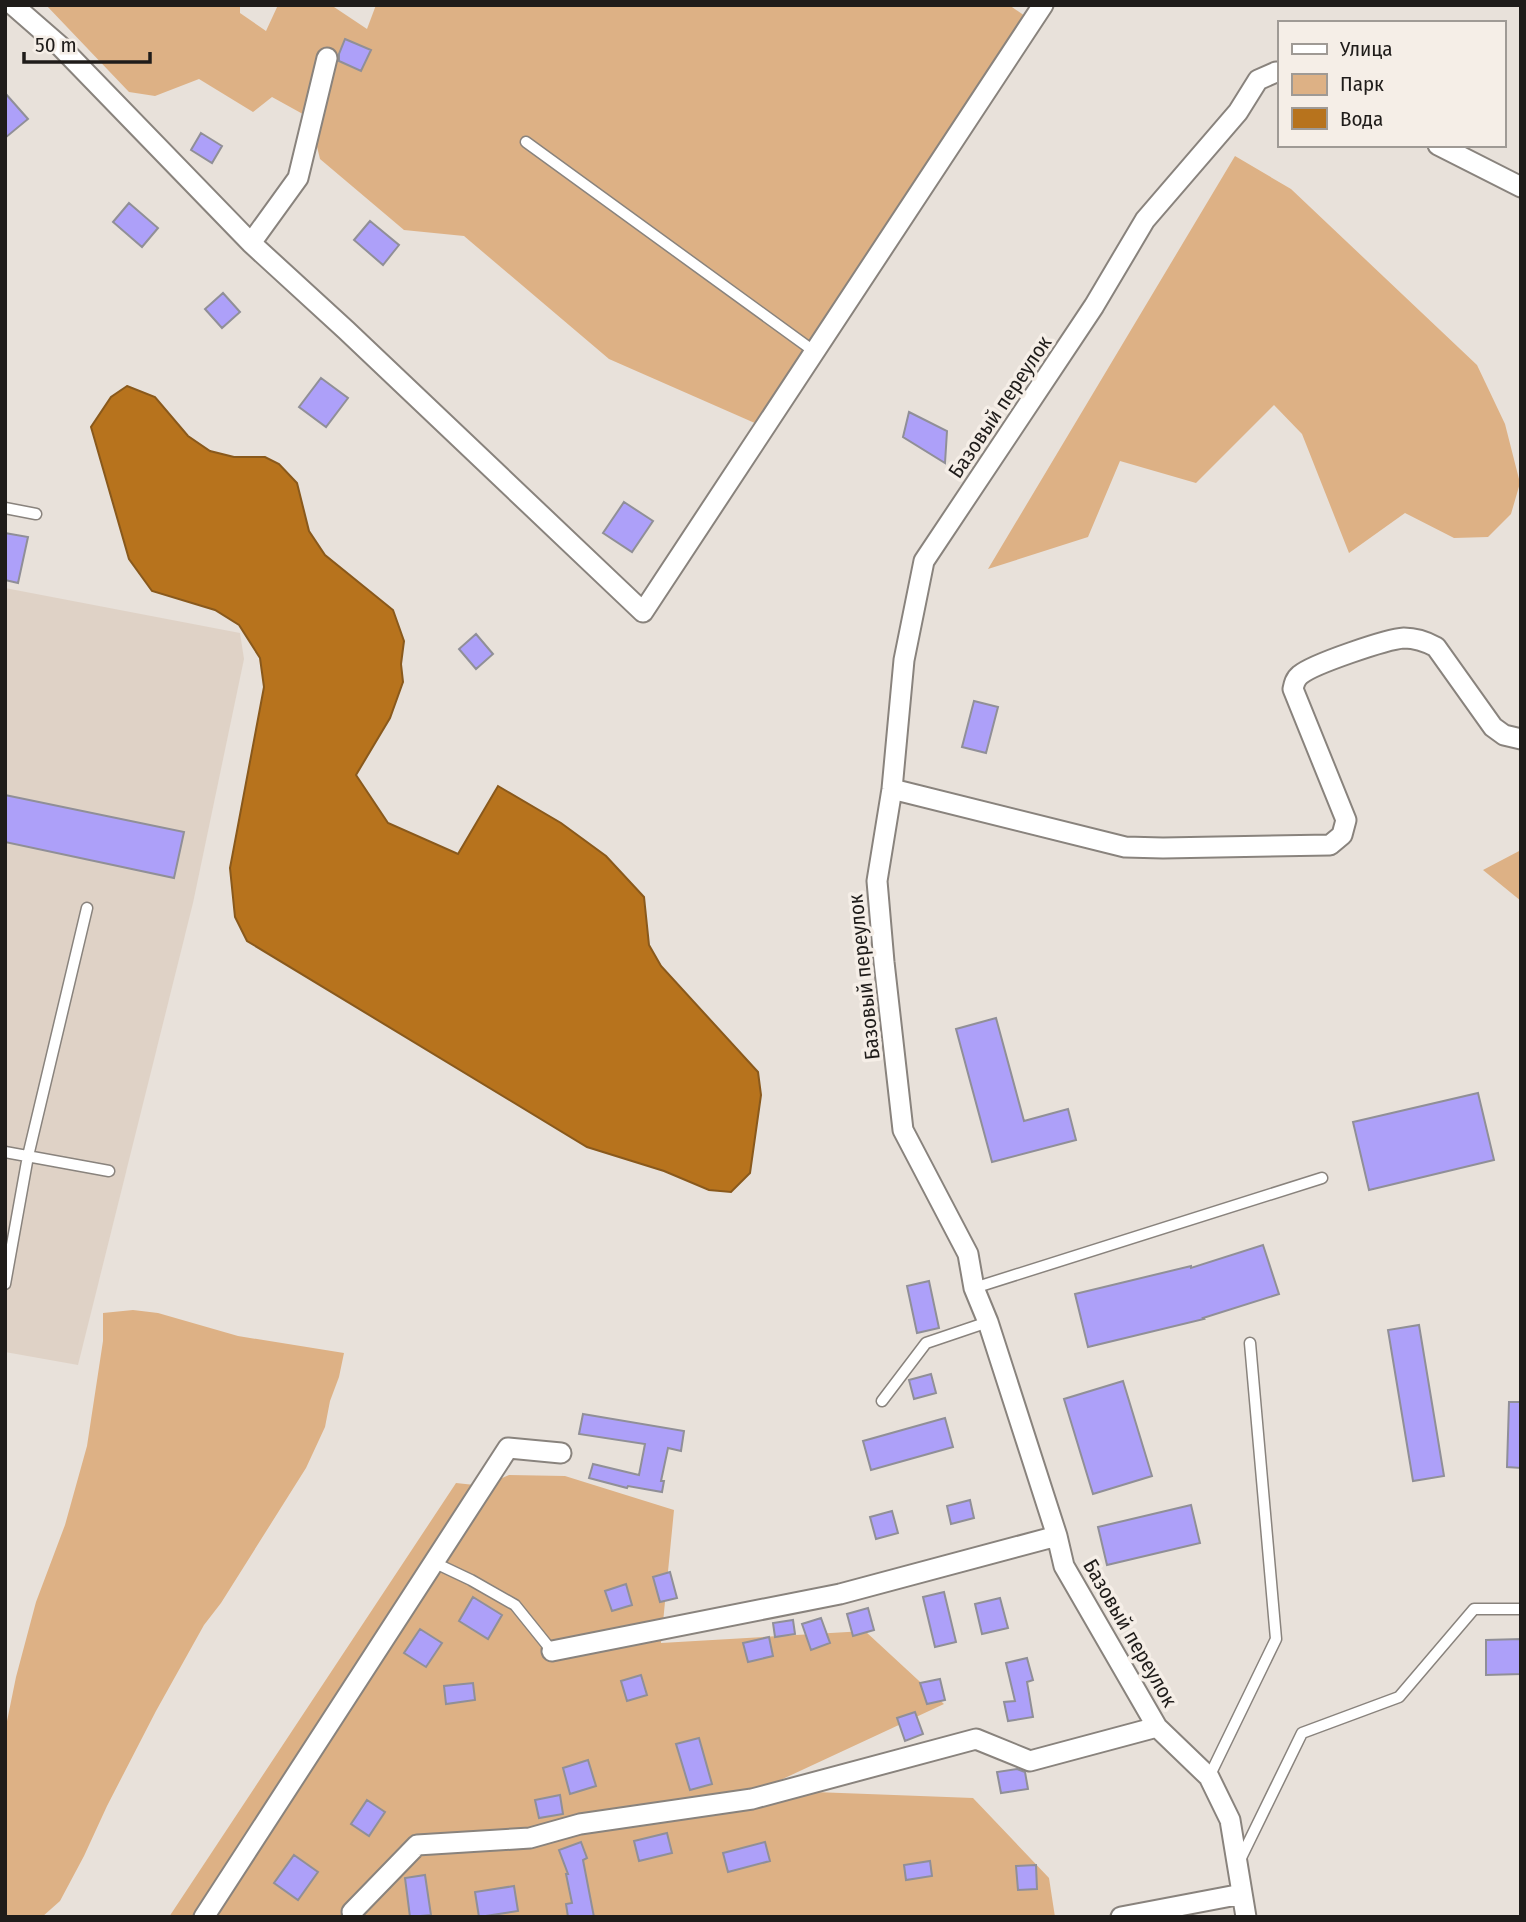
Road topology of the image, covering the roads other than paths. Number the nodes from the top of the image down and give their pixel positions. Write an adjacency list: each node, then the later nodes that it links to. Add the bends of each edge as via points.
1 (13, 5): 8 (street, via 60,46)
2 (1043, 5): 9 (street)
3 (327, 58): 8 (street, via 298,178)
4 (1278, 72): 13 (street, Базовый переулок, via 1258,80 1238,112 1145,220 1094,306 924,561 904,660)
5 (526, 142): 9 (lane)
6 (1442, 147): 7 (street)
7 (1521, 187)
8 (251, 243): 9 (street, via 643,612)
9 (815, 352)
10 (5, 508): 11 (lane)
11 (36, 514)
12 (1521, 739): 13 (street, via 1493,727 1436,647 1407,638 1390,640 1297,677 1293,689 1346,820 1342,835 1330,845 1125,847)
13 (892, 789): 20 (street, Базовый переулок, via 877,881 903,1130 968,1254)
14 (87, 908): 16 (lane)
15 (5, 1152): 16 (lane)
16 (27, 1156): 17 (lane); 19 (lane)
17 (109, 1171)
18 (1322, 1178): 20 (lane)
19 (5, 1284)
20 (974, 1288): 21 (street, Базовый переулок)
21 (988, 1322): 23 (lane, via 926,1343); 25 (street, Базовый переулок)
22 (1250, 1343): 30 (lane, via 1276,1639)
23 (882, 1401)
24 (561, 1453): 26 (street, via 508,1448)
25 (1057, 1536): 28 (street, via 840,1594); 29 (street, Базовый переулок, via 1064,1566)
26 (433, 1562): 28 (lane, via 515,1605); 34 (street)
27 (1521, 1609): 31 (lane, via 1474,1609 1399,1697 1302,1732)
28 (552, 1651)
29 (1157, 1727): 30 (street, Базовый переулок); 33 (street, via 1030,1761 976,1739 752,1798 580,1824 530,1838 417,1845)
30 (1209, 1777): 31 (street, Базовый переулок, via 1230,1820)
31 (1237, 1865): 32 (street, Базовый переулок)
32 (1242, 1894): 35 (street); 36 (street, Базовый переулок)
33 (352, 1912)
34 (204, 1917)
35 (1121, 1917)
36 (1247, 1917)

